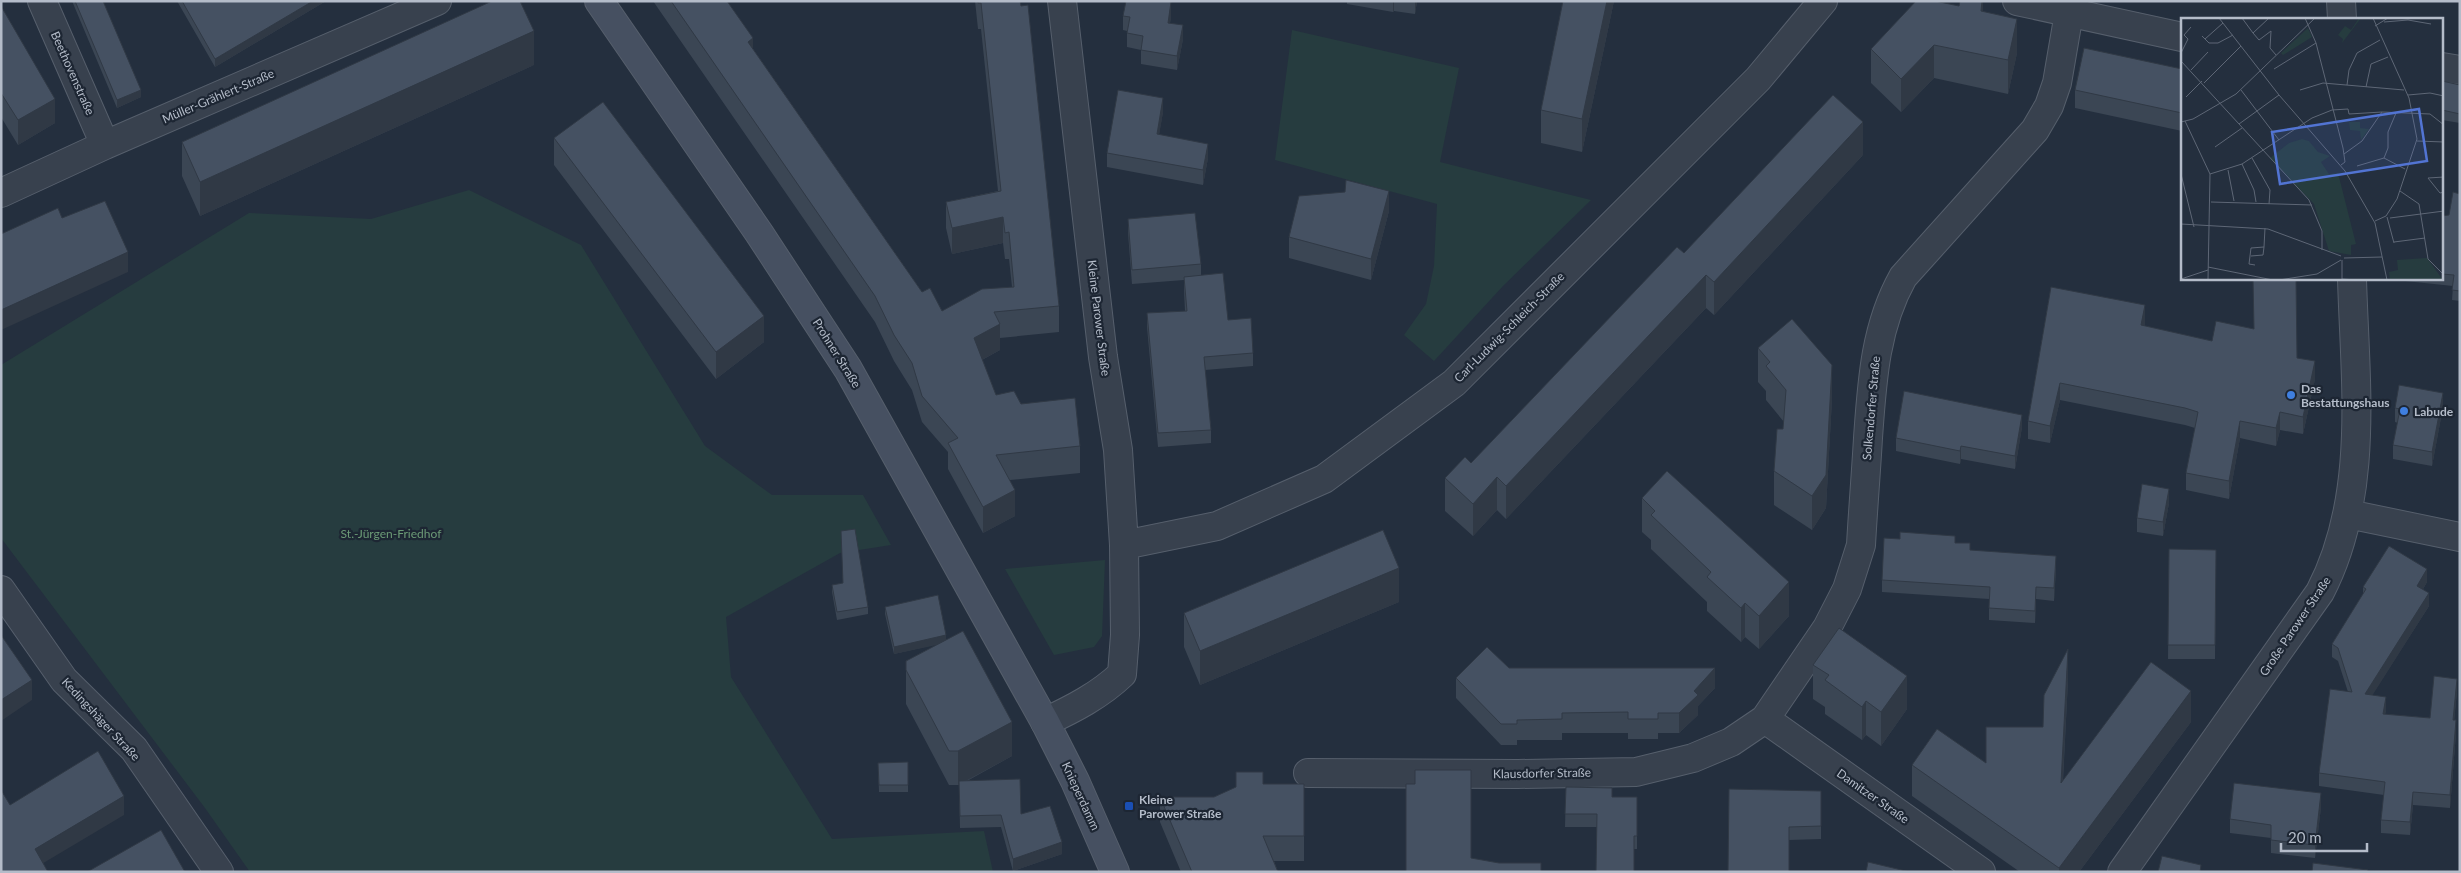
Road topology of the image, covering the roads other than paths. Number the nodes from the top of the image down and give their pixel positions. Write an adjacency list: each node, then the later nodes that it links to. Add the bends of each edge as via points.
1 (42, 1): 13 (street, Beethovenstraße)
2 (436, 1): 13 (street, Müller-Grählert-Straße)
3 (599, 1): 21 (main road, Prohner Straße, via 759,233 848,369)
4 (1062, 1): 18 (street, Kleine Parower Straße, via 1103,357 1118,450)
5 (1822, 1): 18 (street, Carl-Ludwig-Schleich-Straße, via 1758,80 1454,383 1324,479 1217,526)
6 (2017, 1): 8 (street)
7 (2341, 1): 9 (street)
8 (2069, 13): 10 (street); 20 (street, Solkendorfer Straße, via 2057,83 2049,106 2035,130 1903,277 1895,292 1883,322 1874,362 1861,545 1827,628)
9 (2342, 18)
10 (2181, 37)
11 (2444, 67): 12 (street)
12 (2460, 70)
13 (105, 145): 14 (street, Müller-Grählert-Straße)
14 (1, 193)
15 (2352, 280): 16 (street, Große Parower Straße, via 2355,449)
16 (2348, 514): 17 (street); 26 (street, Große Parower Straße, via 2331,571 2320,592)
17 (2460, 537)
18 (1124, 545): 21 (street, Kleine Parower Straße, via 1122,674 1110,686)
19 (1, 590): 23 (street, Kedingshäger Straße, via 64,680 134,750)
20 (1765, 719): 22 (street, Klausdorfer Straße, via 1731,742 1693,758 1636,772); 25 (street, Damitzer Straße)
21 (1046, 722): 24 (main road, Knieperdamm)
22 (1308, 773)
23 (219, 872)
24 (1115, 872)
25 (1981, 872)
26 (2122, 872)

